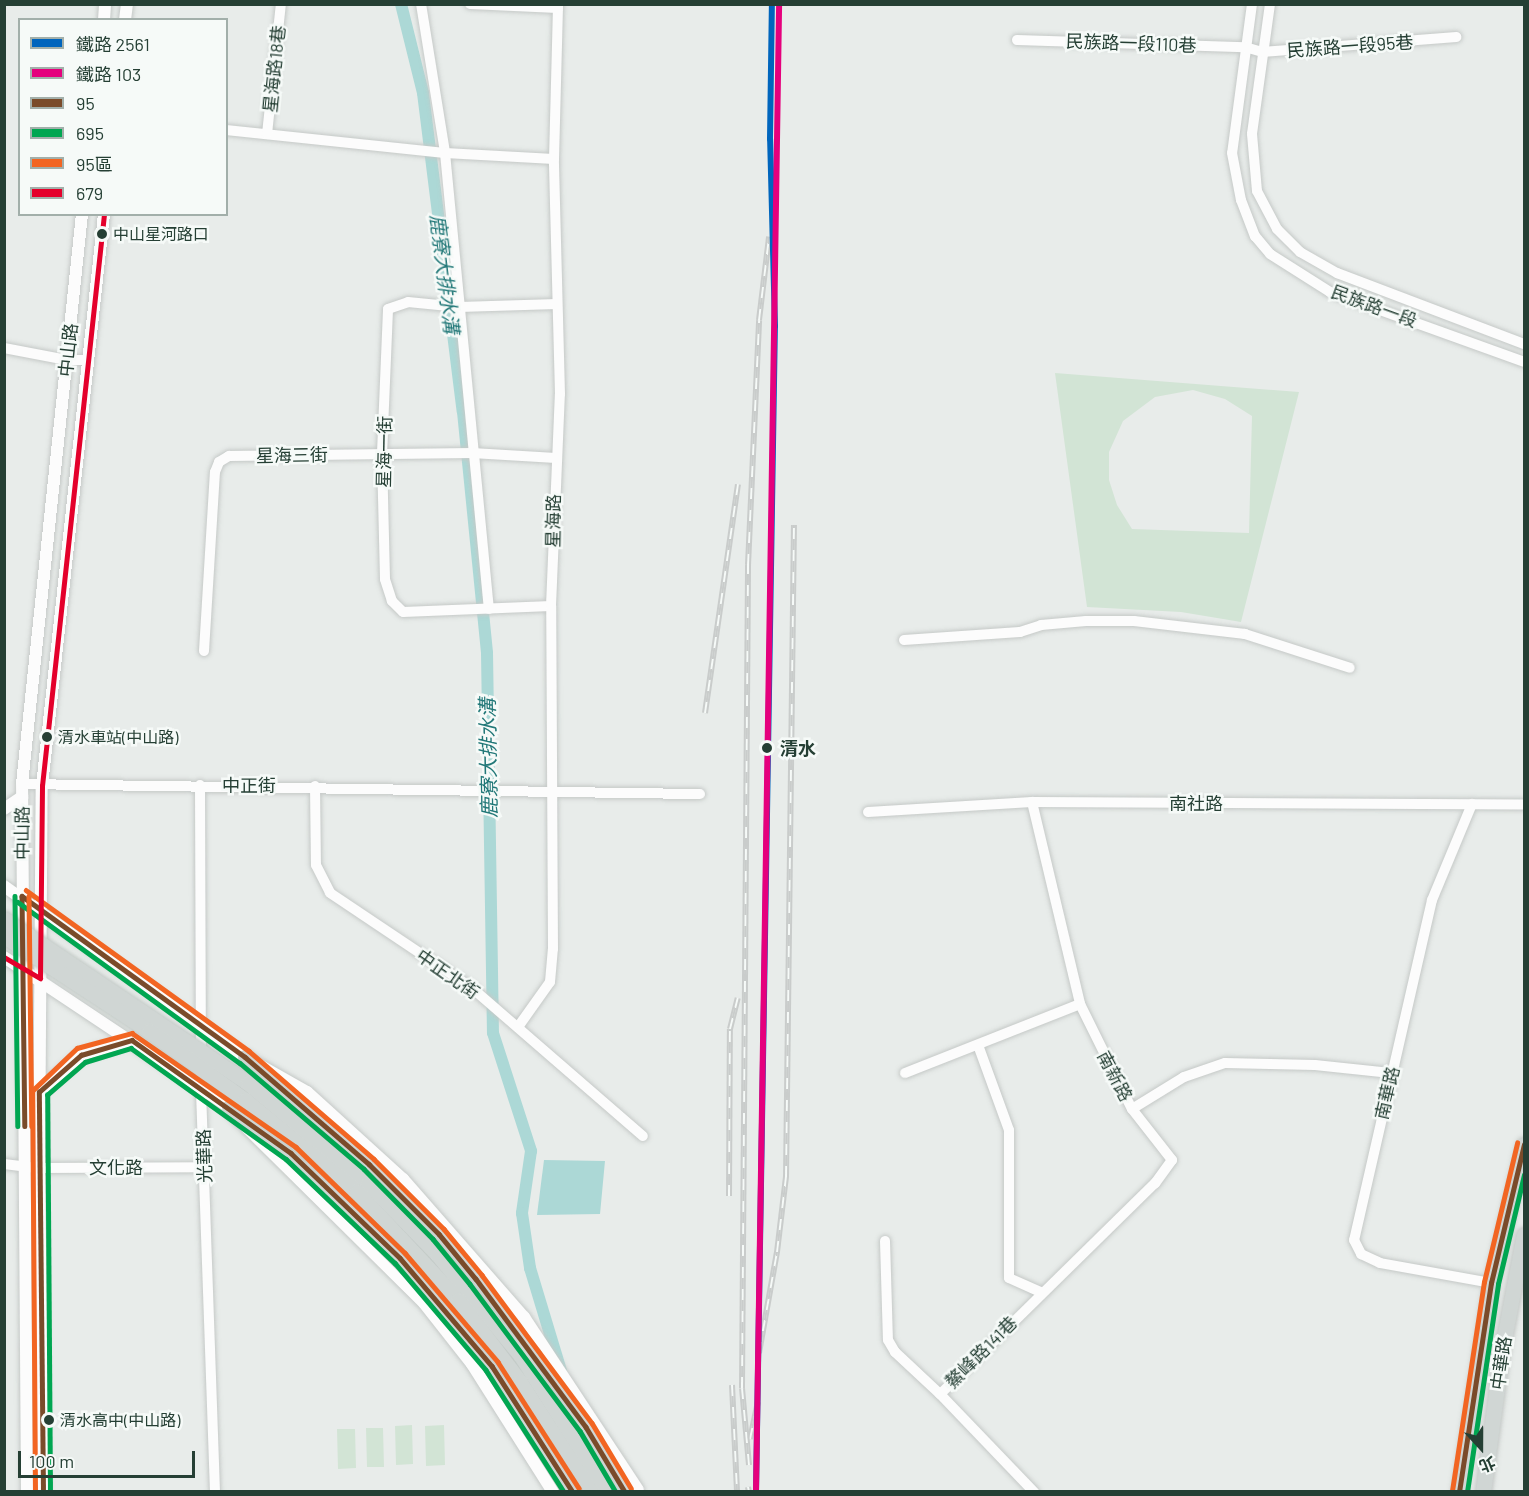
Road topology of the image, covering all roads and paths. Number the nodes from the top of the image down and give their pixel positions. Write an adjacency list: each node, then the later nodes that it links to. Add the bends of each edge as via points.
1 (281, 4): 12 (street, 星海路18巷)
2 (421, 4): 13 (street)
3 (470, 4): 6 (street)
4 (1252, 4): 9 (street, 民族路一段)
5 (1270, 4): 10 (street, 民族路一段)
6 (558, 6): 14 (street, 星海路)
7 (1456, 37): 10 (street, 民族路一段95巷)
8 (1017, 40): 9 (street, 民族路一段110巷)
9 (1245, 46): 10 (street, 民族路一段95巷); 23 (street, 民族路一段, via 1232,153 1241,200 1255,236 1270,254 1330,292)
10 (1262, 52): 19 (street, 民族路一段, via 1252,134 1257,191 1277,229 1300,252 1337,273)
11 (228, 130): 12 (street)
12 (267, 134): 13 (street)
13 (446, 153): 14 (street); 18 (street)
14 (554, 159): 17 (street, 星海路)
15 (82, 216): 21 (street, 中山路)
16 (104, 216): 22 (street, 中山路)
17 (557, 304): 18 (street, 星海一街); 26 (street, 星海路, via 560,394)
18 (459, 307): 24 (street, 星海一街, via 408,302 388,309); 25 (street)
19 (1524, 344)
20 (4, 348): 21 (street)
21 (67, 360): 22 (street); 35 (street, 中山路)
22 (88, 360): 33 (street, 中山路)
23 (1524, 362)
24 (382, 453): 25 (street, 星海三街); 28 (street, 星海一街, via 385,579 392,601 403,612); 30 (street, 星海三街, via 229,456 219,462 215,472)
25 (472, 453): 26 (street, 星海三街); 28 (street)
26 (556, 458): 27 (street, 星海路)
27 (551, 606): 28 (street, 星海一街); 36 (street, 星海路)
28 (489, 609)
29 (904, 640): 31 (street, via 1020,632 1041,624 1134,621 1245,634)
30 (204, 651)
31 (1350, 668)
32 (200, 785): 33 (street, 中正街); 34 (street, 中正街); 53 (street, 光華路, via 198,937)
33 (42, 786): 35 (street, 中正街); 46 (street, 中山路)
34 (315, 786): 36 (street, 中正街); 54 (street, 中正北街, via 316,865 330,893 472,988)
35 (22, 791): 41 (street); 45 (street, 中山路)
36 (555, 791): 37 (street); 54 (street, 星海路, via 550,982)
37 (700, 794)
38 (1032, 802): 39 (street, 南社路); 42 (street, 南社路); 52 (street, 南新路)
39 (1472, 804): 40 (street, 南社路); 59 (street, 南華路, via 1432,900)
40 (1524, 805)
41 (4, 809)
42 (868, 812)
43 (4, 886): 45 (street)
44 (4, 896): 45 (street)
45 (22, 897): 46 (street); 50 (street, 中山路)
46 (42, 910): 51 (street, 中山路); 53 (street)
47 (4, 919): 81 (main road, bridge, via 248,1083 368,1183 438,1255 521,1356)
48 (4, 936): 80 (main road, bridge, via 149,1031 245,1100 357,1192 458,1300 520,1382)
49 (4, 957): 50 (street)
50 (21, 968): 51 (street); 66 (street, 中山路)
51 (40, 978): 55 (street); 61 (street, 中山路)
52 (1080, 1004): 56 (street); 63 (street, 南新路)
53 (202, 1025): 57 (street); 60 (street, 光華路)
54 (518, 1027): 64 (street, 中正北街)
55 (132, 1040): 60 (street); 61 (street, via 81,1055)
56 (978, 1045): 58 (street); 73 (street, via 1009,1130 1009,1278)
57 (245, 1057): 82 (main road, via 369,1164 439,1234 534,1353)
58 (905, 1073)
59 (1391, 1074): 63 (street, via 1315,1065 1225,1063 1184,1077); 72 (street, 南華路, via 1354,1240 1361,1254 1380,1263)
60 (201, 1091): 62 (street); 68 (street, 光華路)
61 (39, 1092): 69 (street, 中山路)
62 (228, 1107): 78 (street, via 242,1127 424,1303 472,1365); 79 (main road, via 291,1154 400,1258 447,1310 528,1418)
63 (1132, 1109): 73 (street, 南新路, via 1172,1160 1155,1183)
64 (643, 1136)
65 (1524, 1145): 72 (main road, 中華路)
66 (26, 1163): 67 (street); 69 (street, 文化路); 75 (street, 中山路)
67 (4, 1164)
68 (206, 1167): 69 (street, 文化路); 77 (street, 光華路)
69 (39, 1168): 76 (street, 中山路)
70 (1524, 1235): 85 (main road, 中華路, via 1502,1349)
71 (885, 1241): 74 (street, via 888,1340 895,1352)
72 (1491, 1283): 84 (main road, 中華路)
73 (1042, 1293): 74 (street, 鰲峰路141巷)
74 (940, 1394): 83 (street, 鰲峰路141巷)
75 (27, 1491)
76 (43, 1491)
77 (215, 1491)
78 (553, 1491)
79 (573, 1491)
80 (591, 1491)
81 (608, 1491)
82 (633, 1491)
83 (1034, 1491)
84 (1459, 1491)
85 (1483, 1491)

